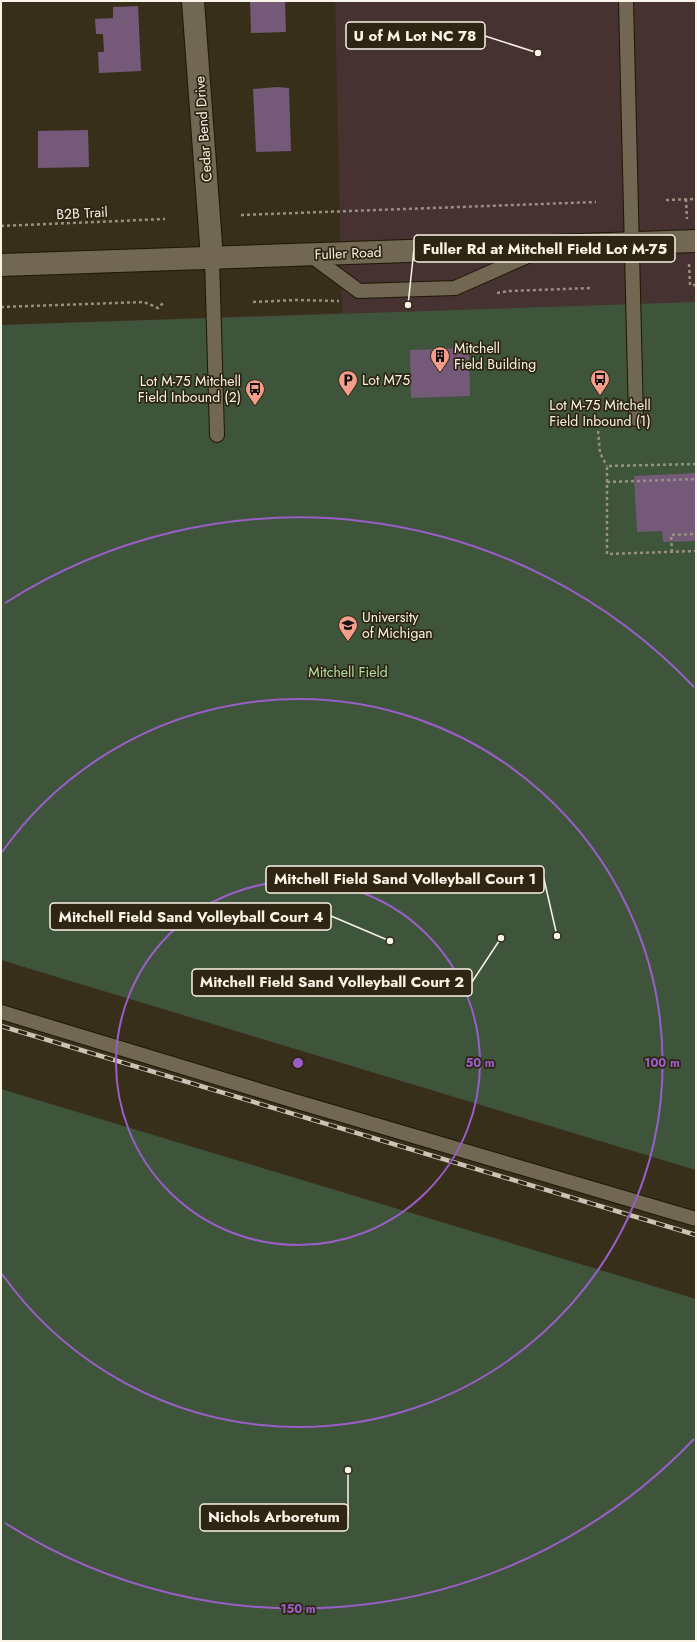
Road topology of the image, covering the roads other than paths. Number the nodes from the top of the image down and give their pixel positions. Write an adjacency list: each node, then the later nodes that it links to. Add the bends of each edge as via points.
1 (194, 1): 7 (main road, Cedar Bend Drive)
2 (626, 1): 4 (lane)
3 (696, 241): 4 (main road, Fuller Road)
4 (632, 244): 5 (main road, Fuller Road); 9 (lane)
5 (549, 246): 6 (main road, Fuller Road); 6 (lane, via 456,288 407,290 359,291)
6 (309, 254): 7 (main road, Fuller Road)
7 (212, 258): 8 (main road, Fuller Road); 10 (lane)
8 (1, 265)
9 (636, 419)
10 (217, 435)
11 (1, 1012): 12 (lane)
12 (696, 1219)

